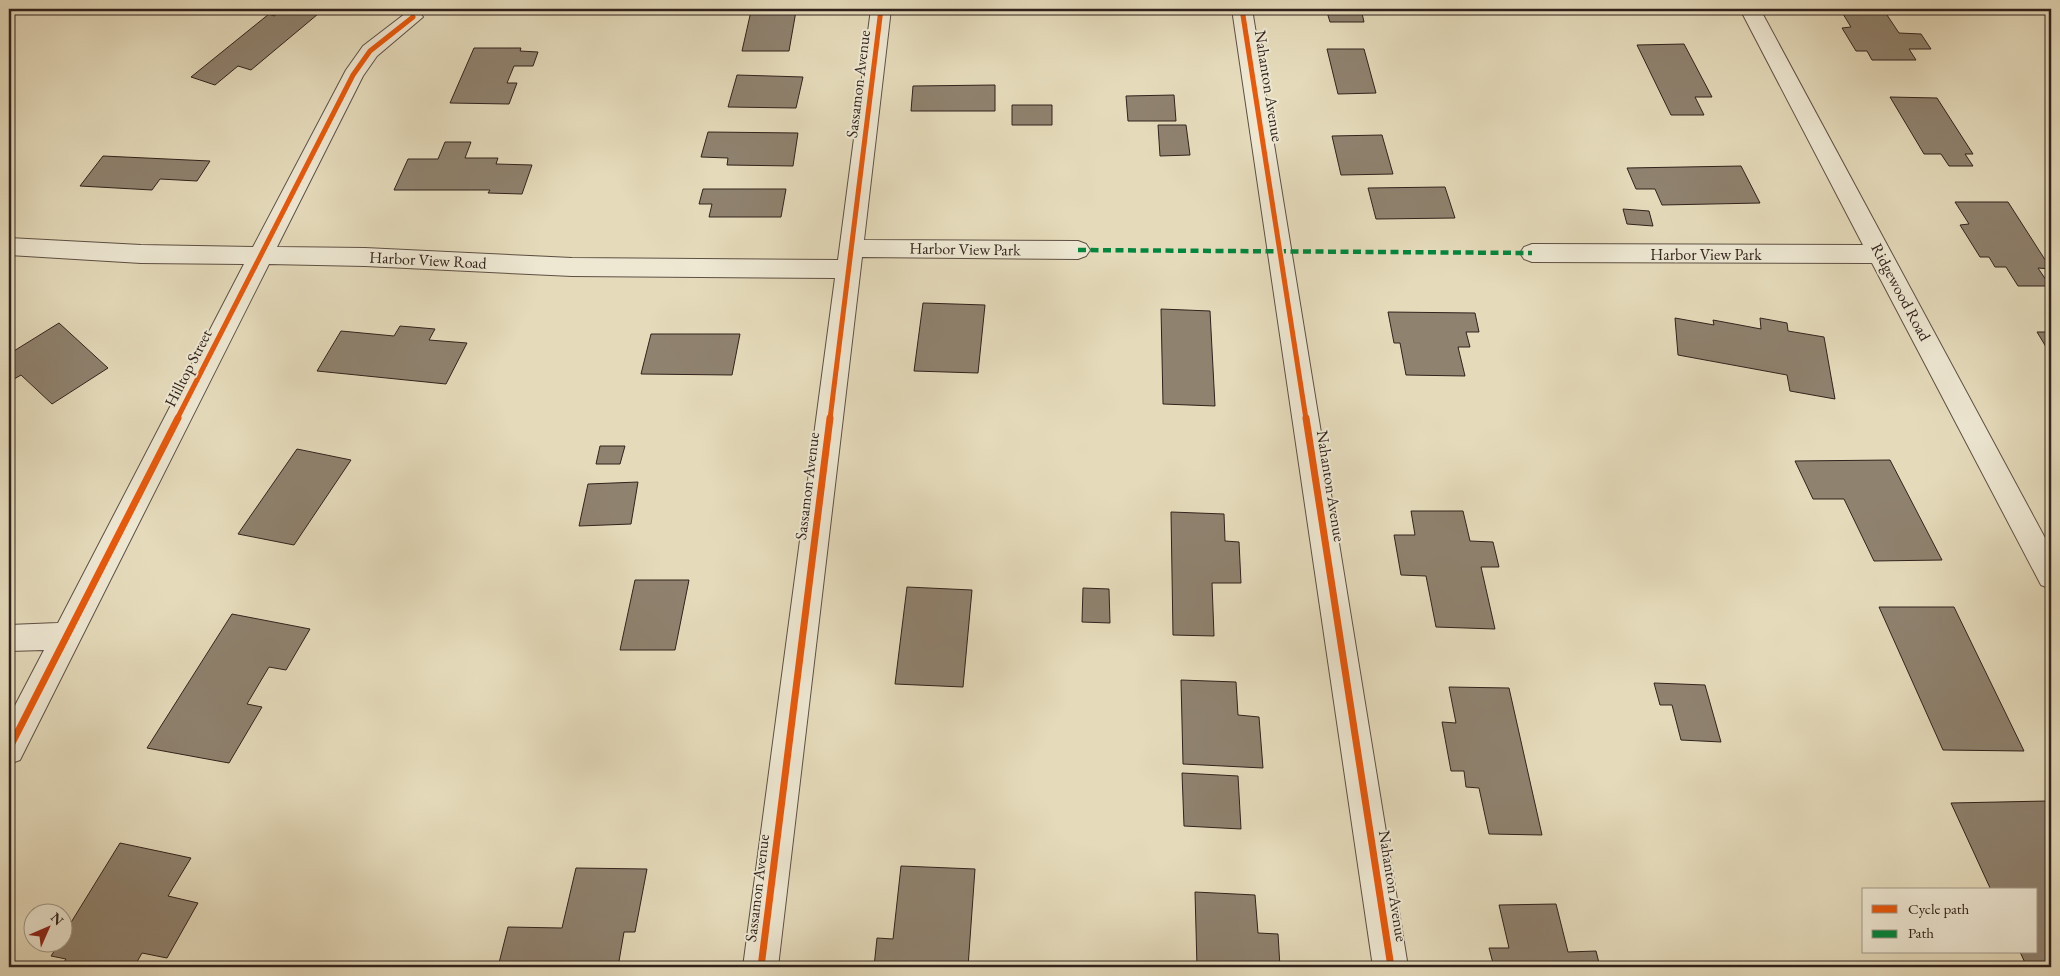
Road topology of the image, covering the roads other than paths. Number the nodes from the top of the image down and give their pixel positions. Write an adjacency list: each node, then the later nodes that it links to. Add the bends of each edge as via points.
1 (881, 9): 10 (street, Sassamon Avenue)
2 (1242, 9): 16 (street, Nahanton Avenue)
3 (1750, 9): 8 (street, Ridgewood Road)
4 (413, 17): 9 (street, Hilltop Street, via 370,52 353,75)
5 (9, 246): 9 (street, Harbor View Road)
6 (1078, 250): 10 (street, Harbor View Park)
7 (1532, 253): 8 (street, Harbor View Park)
8 (1881, 254): 11 (street, Ridgewood Road)
9 (261, 255): 10 (street, Harbor View Road, via 618,269); 12 (street, Hilltop Street)
10 (850, 258): 15 (street, Sassamon Avenue)
11 (2051, 576)
12 (66, 637): 13 (street); 14 (street, Hilltop Street)
13 (9, 638)
14 (9, 748)
15 (761, 967)
16 (1391, 967)

